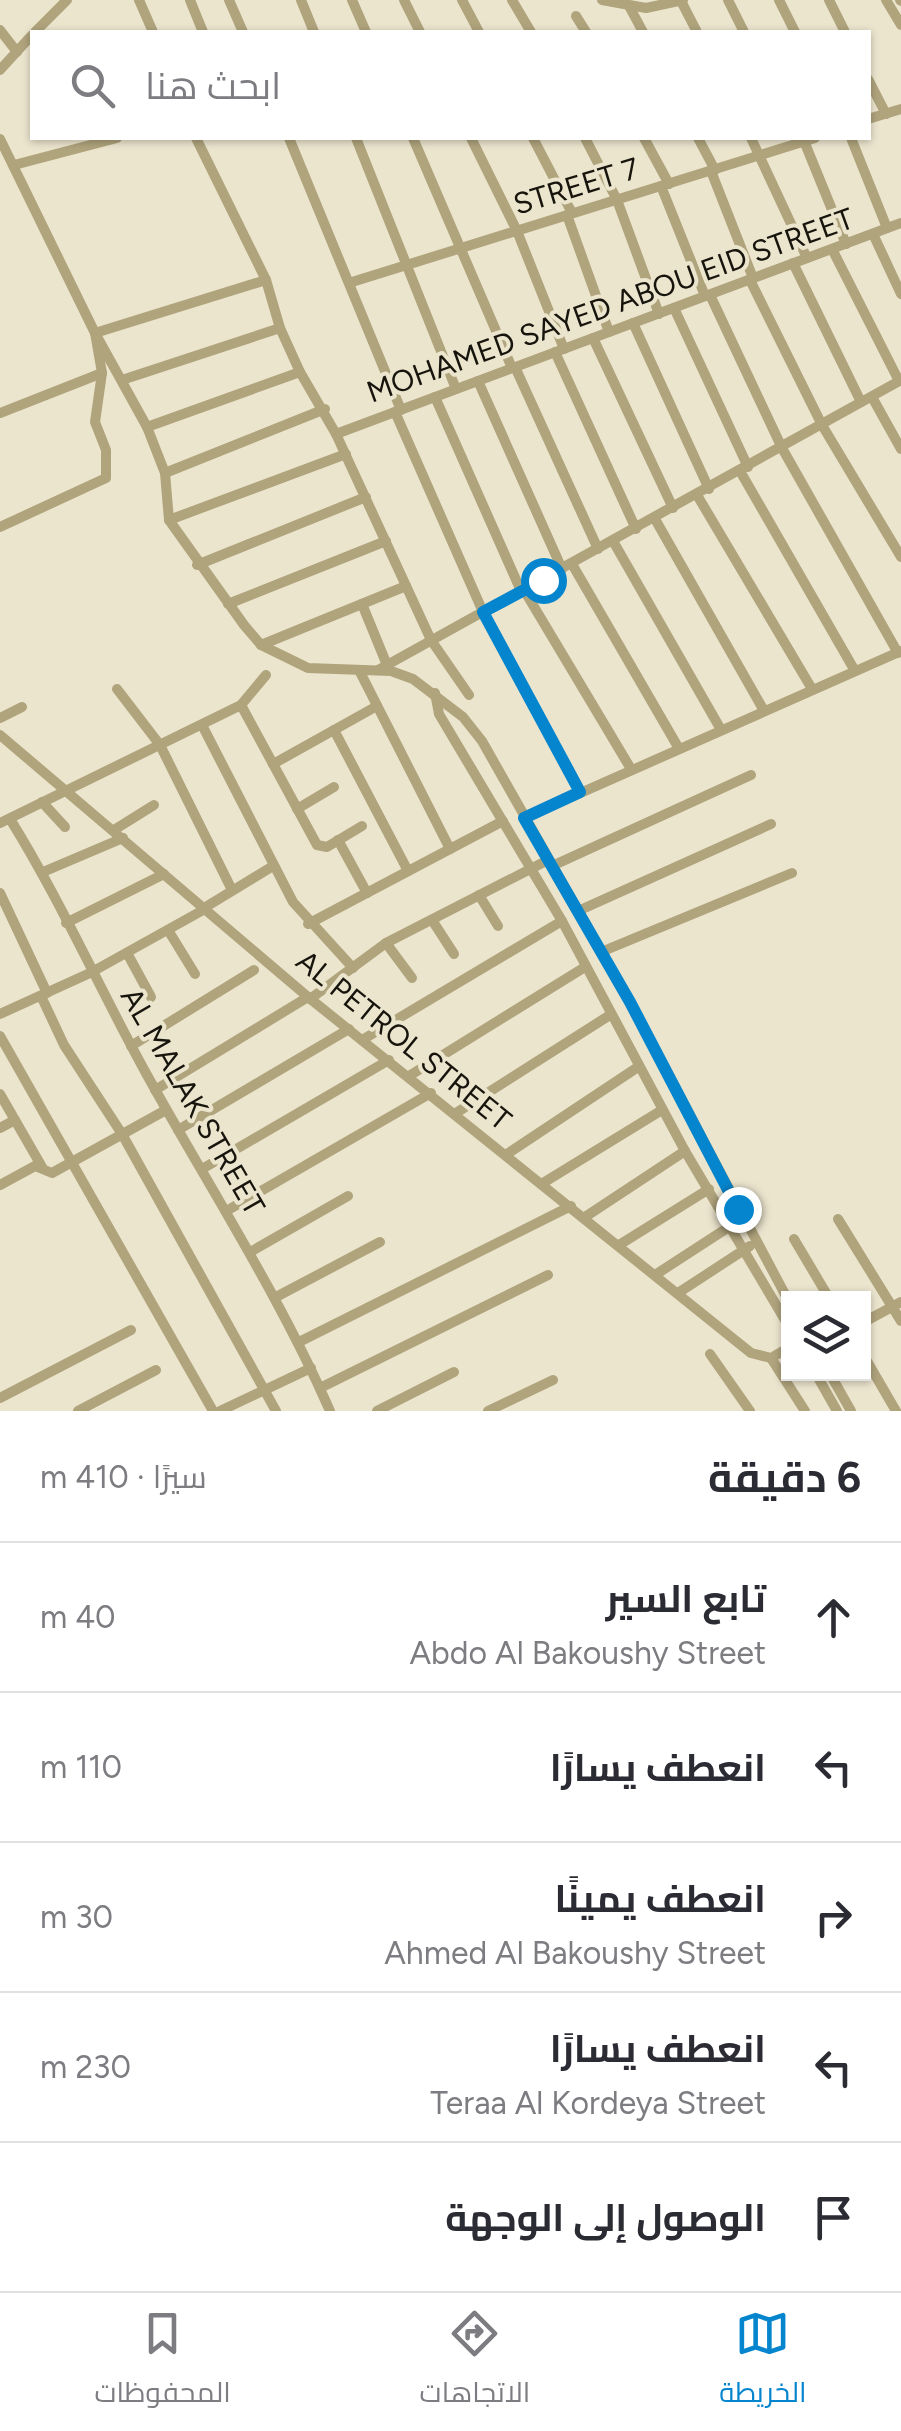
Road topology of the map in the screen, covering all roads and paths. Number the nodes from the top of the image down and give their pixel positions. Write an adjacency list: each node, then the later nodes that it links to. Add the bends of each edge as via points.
1 (67, 0): 19 (street)
2 (140, 0): 20 (street)
3 (190, 0): 21 (street)
4 (229, 0): 22 (street)
5 (301, 0): 23 (street)
6 (352, 0): 24 (street)
7 (404, 0): 25 (street)
8 (462, 0): 26 (street)
9 (512, 0): 27 (street)
10 (602, 0): 16 (street)
11 (682, 0): 16 (street); 30 (street)
12 (728, 0): 31 (street)
13 (779, 0): 32 (street)
14 (829, 0): 33 (street)
15 (886, 0): 18 (street)
16 (629, 6): 29 (street)
17 (576, 16): 28 (street)
18 (901, 25)
19 (38, 30)
20 (151, 30)
21 (202, 30)
22 (243, 30)
23 (313, 30)
24 (365, 30)
25 (419, 30)
26 (478, 30)
27 (531, 30)
28 (585, 30)
29 (642, 30)
30 (696, 30)
31 (743, 30)
32 (794, 30)
33 (844, 30)
34 (0, 32): 36 (street)
35 (30, 38): 36 (street)
36 (17, 52): 37 (street)
37 (0, 70)
38 (871, 83): 39 (street)
39 (894, 111): 40 (street)
40 (901, 125)
41 (0, 138): 56 (street)
42 (109, 140): 56 (street)
43 (197, 140): 72 (street)
44 (290, 140): 73 (street)
45 (357, 140): 70 (street)
46 (413, 140): 66 (street)
47 (472, 140): 63 (street)
48 (534, 140): 60 (street)
49 (586, 140): 59 (street)
50 (645, 140): 58 (street)
51 (699, 140): 57 (street)
52 (752, 140): 55 (street)
53 (804, 140): 55 (street, STREET 7); 65 (street)
54 (852, 140): 62 (street)
55 (760, 156): 57 (street, STREET 7); 68 (street)
56 (14, 165): 81 (street)
57 (713, 170): 58 (street, STREET 7); 71 (street)
58 (665, 185): 59 (street, STREET 7); 75 (street)
59 (617, 200): 60 (street, STREET 7); 77 (street)
60 (570, 214): 63 (street, STREET 7); 80 (street)
61 (901, 223): 62 (street, MOHAMED SAYED ABOU EID STREET)
62 (888, 228): 64 (street, MOHAMED SAYED ABOU EID STREET)
63 (517, 231): 66 (street, STREET 7); 83 (street)
64 (873, 234): 65 (street, MOHAMED SAYED ABOU EID STREET); 74 (street)
65 (846, 244): 67 (street, MOHAMED SAYED ABOU EID STREET)
66 (461, 248): 70 (street, STREET 7); 84 (street)
67 (832, 249): 68 (street, MOHAMED SAYED ABOU EID STREET); 88 (street)
68 (807, 258): 69 (street, MOHAMED SAYED ABOU EID STREET)
69 (794, 264): 71 (street, MOHAMED SAYED ABOU EID STREET); 92 (street)
70 (406, 265): 73 (street, STREET 7); 90 (street)
71 (751, 279): 75 (street, MOHAMED SAYED ABOU EID STREET); 96 (street)
72 (266, 280): 79 (street); 81 (street)
73 (352, 282): 94 (street)
74 (901, 294)
75 (708, 295): 76 (street, MOHAMED SAYED ABOU EID STREET); 99 (street)
76 (674, 308): 77 (street, MOHAMED SAYED ABOU EID STREET); 102 (street)
77 (659, 314): 78 (street, MOHAMED SAYED ABOU EID STREET)
78 (632, 323): 80 (street, MOHAMED SAYED ABOU EID STREET); 104 (street)
79 (280, 328): 85 (street); 87 (street)
80 (608, 332): 82 (street, MOHAMED SAYED ABOU EID STREET)
81 (94, 333): 86 (street); 87 (street)
82 (594, 338): 83 (street, MOHAMED SAYED ABOU EID STREET); 106 (street)
83 (559, 351): 84 (street, MOHAMED SAYED ABOU EID STREET); 110 (street)
84 (513, 368): 89 (street, MOHAMED SAYED ABOU EID STREET); 113 (street)
85 (300, 372): 93 (street); 97 (street)
86 (102, 373): 95 (street); 109 (street, via 94,422 106,450 106,478)
87 (122, 380): 97 (street)
88 (900, 380): 92 (street)
89 (478, 381): 90 (street, MOHAMED SAYED ABOU EID STREET); 116 (street)
90 (456, 390): 91 (street, MOHAMED SAYED ABOU EID STREET)
91 (435, 397): 94 (street, MOHAMED SAYED ABOU EID STREET); 118 (street)
92 (866, 400): 96 (street); 100 (street)
93 (324, 410): 98 (street); 103 (street)
94 (398, 411): 98 (street, MOHAMED SAYED ABOU EID STREET); 121 (street)
95 (0, 413)
96 (822, 425): 99 (street); 114 (street)
97 (147, 427): 103 (street)
98 (336, 434): 101 (street)
99 (782, 448): 102 (street); 124 (street)
100 (901, 449)
101 (346, 454): 105 (street); 108 (street)
102 (744, 469): 104 (street); 126 (street)
103 (165, 473): 108 (street)
104 (703, 492): 106 (street); 129 (street)
105 (366, 497): 111 (street); 115 (street)
106 (674, 508): 107 (street)
107 (655, 519): 110 (street); 136 (street)
108 (169, 520): 115 (street)
109 (0, 528)
110 (636, 529): 112 (street)
111 (386, 541): 117 (street); 119 (street)
112 (613, 542): 113 (street); 139 (street)
113 (598, 549): 116 (street)
114 (901, 557)
115 (197, 566): 119 (street)
116 (567, 567): 118 (street); 143 (street)
117 (406, 586): 120 (street); 122 (street)
118 (523, 590): 121 (street); 145 (street)
119 (228, 604): 123 (street)
120 (362, 604): 123 (street); 125 (street)
121 (483, 612): 122 (street); 149 (street)
122 (432, 640): 125 (street); 132 (street)
123 (262, 645): 127 (street, via 308,668)
124 (900, 652): 126 (street)
125 (382, 668): 127 (street); 131 (street)
126 (855, 671): 129 (street)
127 (360, 672): 134 (street)
128 (266, 675): 133 (street)
129 (812, 688): 136 (street)
130 (117, 689): 142 (street)
131 (435, 693): 153 (street, via 482,741); 155 (street, via 439,714)
132 (469, 694)
133 (241, 706): 138 (street); 144 (street)
134 (378, 706): 140 (street); 161 (street)
135 (22, 707): 137 (street)
136 (762, 709): 139 (street)
137 (0, 718)
138 (202, 725): 142 (street); 163 (street)
139 (720, 728): 143 (street)
140 (334, 730): 144 (street); 165 (street)
141 (0, 735): 148 (street, AL PETROL STREET)
142 (160, 745): 148 (street); 169 (street)
143 (678, 748): 145 (street)
144 (273, 764): 152 (street)
145 (631, 769): 149 (street)
146 (750, 775): 162 (street)
147 (334, 787): 152 (street)
148 (65, 791): 150 (street); 159 (street, AL PETROL STREET)
149 (580, 792): 153 (street)
150 (42, 802): 154 (street); 157 (street)
151 (154, 805): 159 (street)
152 (298, 809): 160 (street, via 317,845)
153 (524, 818): 162 (street)
154 (5, 821): 166 (street, AL MALAK STREET)
155 (502, 821): 161 (street); 164 (street)
156 (771, 824): 174 (street)
157 (66, 826)
158 (362, 826): 160 (street)
159 (118, 834): 166 (street); 168 (street, AL PETROL STREET)
160 (338, 840): 171 (street)
161 (450, 848): 165 (street)
162 (550, 863): 164 (street); 174 (street)
163 (273, 866): 169 (street); 178 (street)
164 (531, 869): 172 (street); 176 (street)
165 (408, 871): 171 (street)
166 (43, 872): 177 (street, AL MALAK STREET)
167 (792, 873): 182 (street)
168 (164, 874): 173 (street, AL PETROL STREET); 177 (street)
169 (232, 890): 173 (street)
170 (0, 893): 191 (street)
171 (367, 893): 178 (street)
172 (479, 896): 175 (street); 179 (street)
173 (204, 908): 180 (street); 193 (street, AL PETROL STREET)
174 (578, 912): 182 (street)
175 (432, 920): 181 (street); 184 (street)
176 (562, 921): 185 (street); 198 (street)
177 (66, 923): 188 (street, AL MALAK STREET)
178 (308, 924): 186 (street)
179 (498, 926)
180 (168, 930): 183 (street); 189 (street)
181 (386, 943): 186 (street); 190 (street)
182 (601, 952): 230 (street)
183 (127, 953): 188 (street); 192 (street)
184 (454, 954)
185 (585, 967): 195 (street); 202 (street)
186 (352, 968): 193 (street)
187 (254, 970): 199 (street)
188 (90, 973): 191 (street); 199 (street, AL MALAK STREET)
189 (195, 974)
190 (412, 978)
191 (44, 994): 194 (street); 212 (street, via 64,1046)
192 (151, 997)
193 (309, 998): 196 (street, AL PETROL STREET); 203 (street)
194 (2, 1010)
195 (610, 1014): 201 (street); 208 (street)
196 (349, 1029): 198 (street, AL PETROL STREET); 211 (street)
197 (0, 1036): 215 (street)
198 (362, 1040): 200 (street, AL PETROL STREET)
199 (131, 1046): 203 (street, AL MALAK STREET)
200 (389, 1060): 202 (street, AL PETROL STREET); 217 (street)
201 (638, 1066): 207 (street); 214 (street)
202 (408, 1076): 204 (street, AL PETROL STREET)
203 (155, 1090): 206 (street, AL MALAK STREET)
204 (431, 1093): 208 (street, AL PETROL STREET); 223 (street)
205 (0, 1094): 209 (street)
206 (166, 1110): 211 (street, AL MALAK STREET); 212 (street)
207 (662, 1110): 213 (street); 218 (street)
208 (456, 1113): 214 (street, AL PETROL STREET)
209 (15, 1120): 210 (street); 216 (street)
210 (0, 1128)
211 (178, 1130): 217 (street, AL MALAK STREET)
212 (122, 1134): 215 (street); 255 (street)
213 (685, 1150): 220 (street); 224 (street)
214 (507, 1154): 218 (street, AL PETROL STREET)
215 (72, 1162): 216 (street, via 52,1173); 258 (street)
216 (43, 1169): 219 (street, via 33,1167)
217 (202, 1169): 223 (street, AL MALAK STREET)
218 (543, 1183): 222 (street, AL PETROL STREET)
219 (0, 1185)
220 (709, 1189): 226 (street); 229 (street)
221 (348, 1196): 231 (street)
222 (570, 1206): 224 (street, AL PETROL STREET); 243 (street)
223 (228, 1210): 231 (street, AL MALAK STREET)
224 (585, 1218): 229 (street, AL PETROL STREET)
225 (838, 1219): 238 (street)
226 (732, 1225): 230 (street); 232 (street)
227 (794, 1240): 235 (street)
228 (380, 1242): 237 (street)
229 (619, 1245): 232 (street, AL PETROL STREET)
230 (751, 1246): 234 (street); 236 (street); 239 (street)
231 (252, 1251): 237 (street, AL MALAK STREET)
232 (655, 1275): 236 (street, AL PETROL STREET)
233 (548, 1276): 254 (street)
234 (782, 1291)
235 (825, 1291)
236 (678, 1293): 246 (street, AL PETROL STREET, via 751,1353)
237 (276, 1297): 243 (street, AL MALAK STREET)
238 (897, 1304): 240 (street); 241 (street)
239 (781, 1310)
240 (871, 1318)
241 (901, 1321)
242 (131, 1330): 256 (street)
243 (299, 1342): 247 (street, AL MALAK STREET)
244 (781, 1352): 246 (street)
245 (710, 1354): 263 (street)
246 (771, 1358): 264 (street)
247 (311, 1368): 254 (street, AL MALAK STREET); 255 (street)
248 (871, 1368): 267 (street)
249 (156, 1370): 257 (street)
250 (454, 1372): 261 (street)
251 (553, 1380): 262 (street)
252 (820, 1381): 265 (street)
253 (834, 1381): 266 (street)
254 (320, 1388): 260 (street, AL MALAK STREET)
255 (266, 1389): 258 (street); 259 (street)
256 (0, 1398)
257 (78, 1411)
258 (216, 1411)
259 (276, 1411)
260 (330, 1411)
261 (377, 1411)
262 (488, 1411)
263 (750, 1411)
264 (805, 1411)
265 (837, 1411)
266 (851, 1411)
267 (896, 1411)

